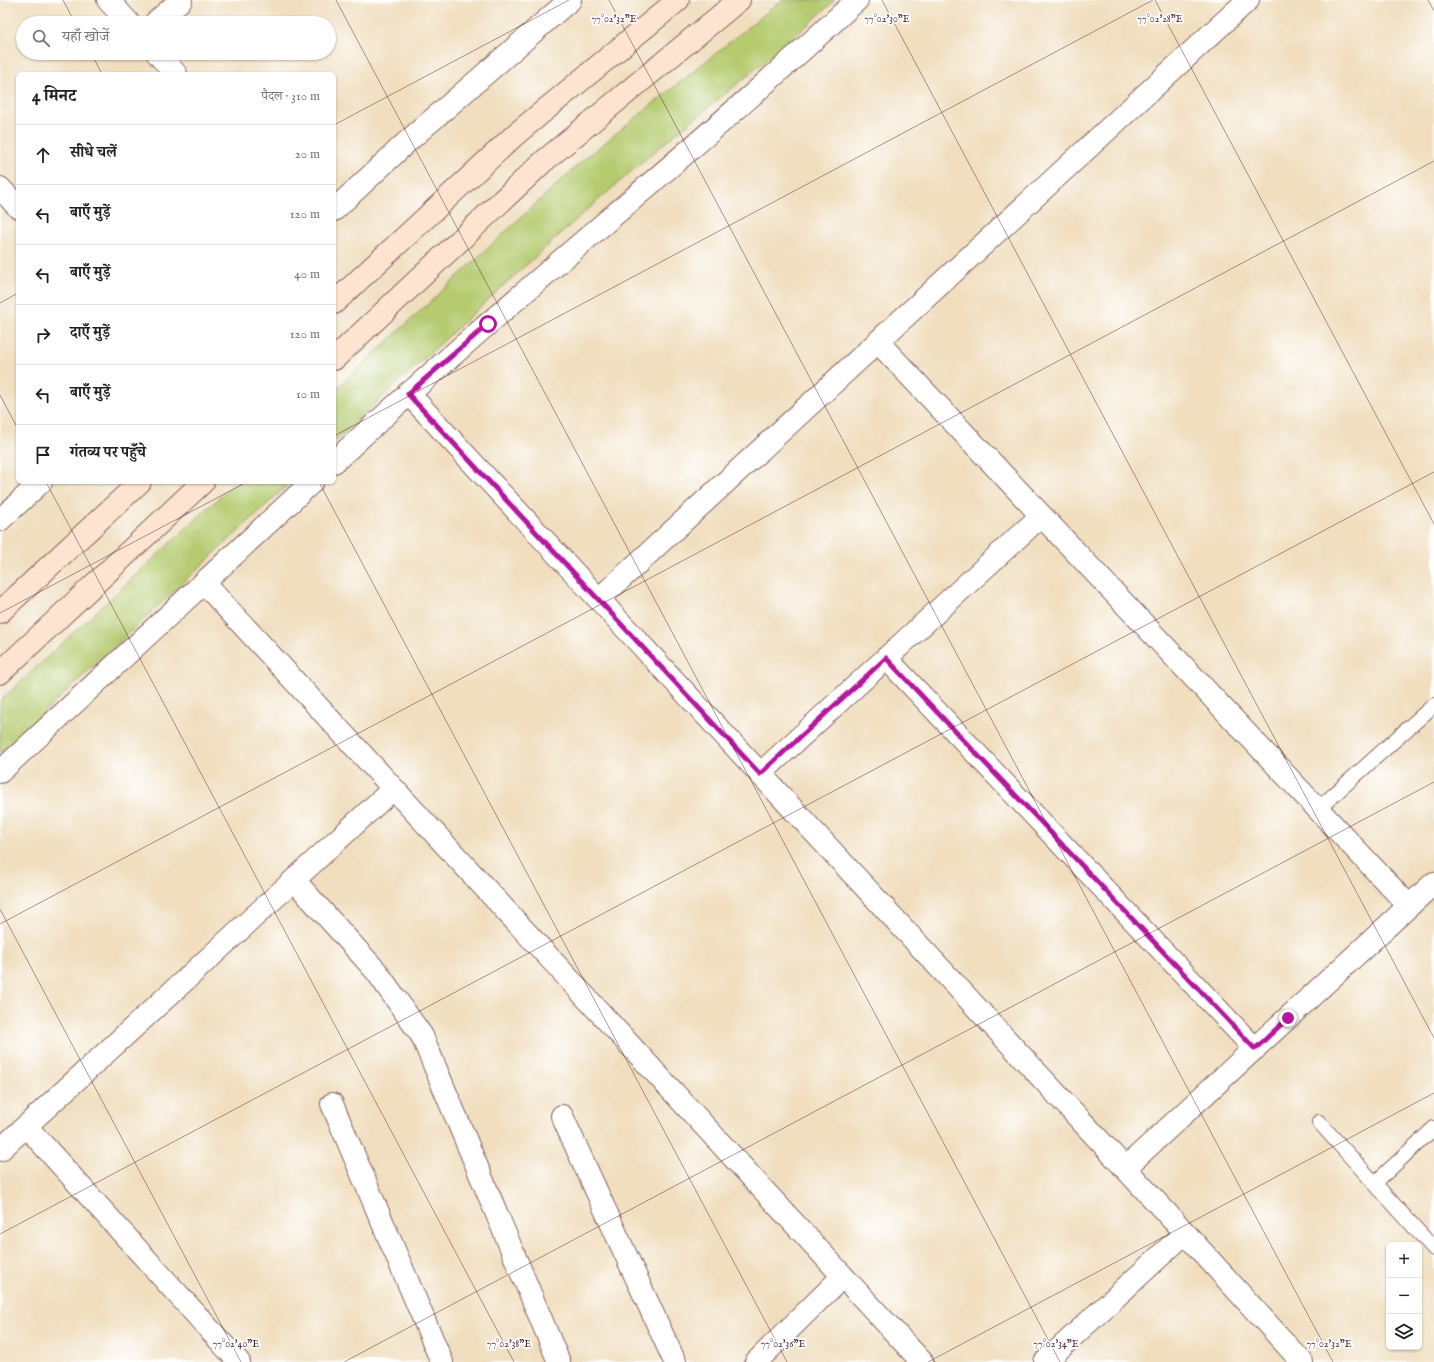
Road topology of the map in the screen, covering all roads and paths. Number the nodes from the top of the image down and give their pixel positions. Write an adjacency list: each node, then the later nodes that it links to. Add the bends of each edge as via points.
1 (108, 0): 8 (street)
2 (181, 0): 9 (street)
3 (570, 0): 14 (street, via 408,141)
4 (678, 0): 15 (street, via 516,134)
5 (739, 0): 17 (street, via 544,162)
6 (857, 0): 18 (street, via 766,84)
7 (1248, 0): 16 (street)
8 (123, 16)
9 (163, 16)
10 (163, 60): 11 (street)
11 (174, 72)
12 (0, 188): 13 (street)
13 (16, 205)
14 (336, 208)
15 (336, 301)
16 (878, 342): 24 (street); 27 (street)
17 (336, 357)
18 (408, 394): 19 (street); 27 (street)
19 (336, 460)
20 (39, 484): 25 (street)
21 (138, 484): 28 (street)
22 (201, 484): 30 (street)
23 (310, 484): 26 (street)
24 (1041, 516): 29 (street); 35 (street)
25 (0, 520)
26 (204, 583): 32 (street); 34 (street)
27 (599, 599): 33 (street)
28 (0, 612)
29 (886, 658): 33 (street); 39 (street)
30 (0, 673)
31 (1434, 705): 35 (lane)
32 (0, 772)
33 (760, 774): 46 (street)
34 (393, 789): 36 (street); 50 (street)
35 (1318, 809): 38 (street)
36 (294, 880): 43 (street); 53 (street, via 377,972 422,1036)
37 (1434, 883): 38 (street)
38 (1409, 906): 39 (street)
39 (1255, 1049): 46 (street)
40 (332, 1104): 52 (street)
41 (562, 1116): 54 (street)
42 (1319, 1122): 47 (lane)
43 (26, 1126): 45 (street); 51 (street)
44 (1434, 1128): 47 (lane)
45 (0, 1150)
46 (1125, 1168): 48 (street)
47 (1375, 1184): 49 (lane)
48 (1186, 1233): 57 (street); 58 (street)
49 (1434, 1249)
50 (843, 1276): 55 (street); 56 (street)
51 (239, 1362)
52 (442, 1362)
53 (559, 1362)
54 (675, 1362)
55 (756, 1362)
56 (922, 1362)
57 (1045, 1362)
58 (1302, 1362)

